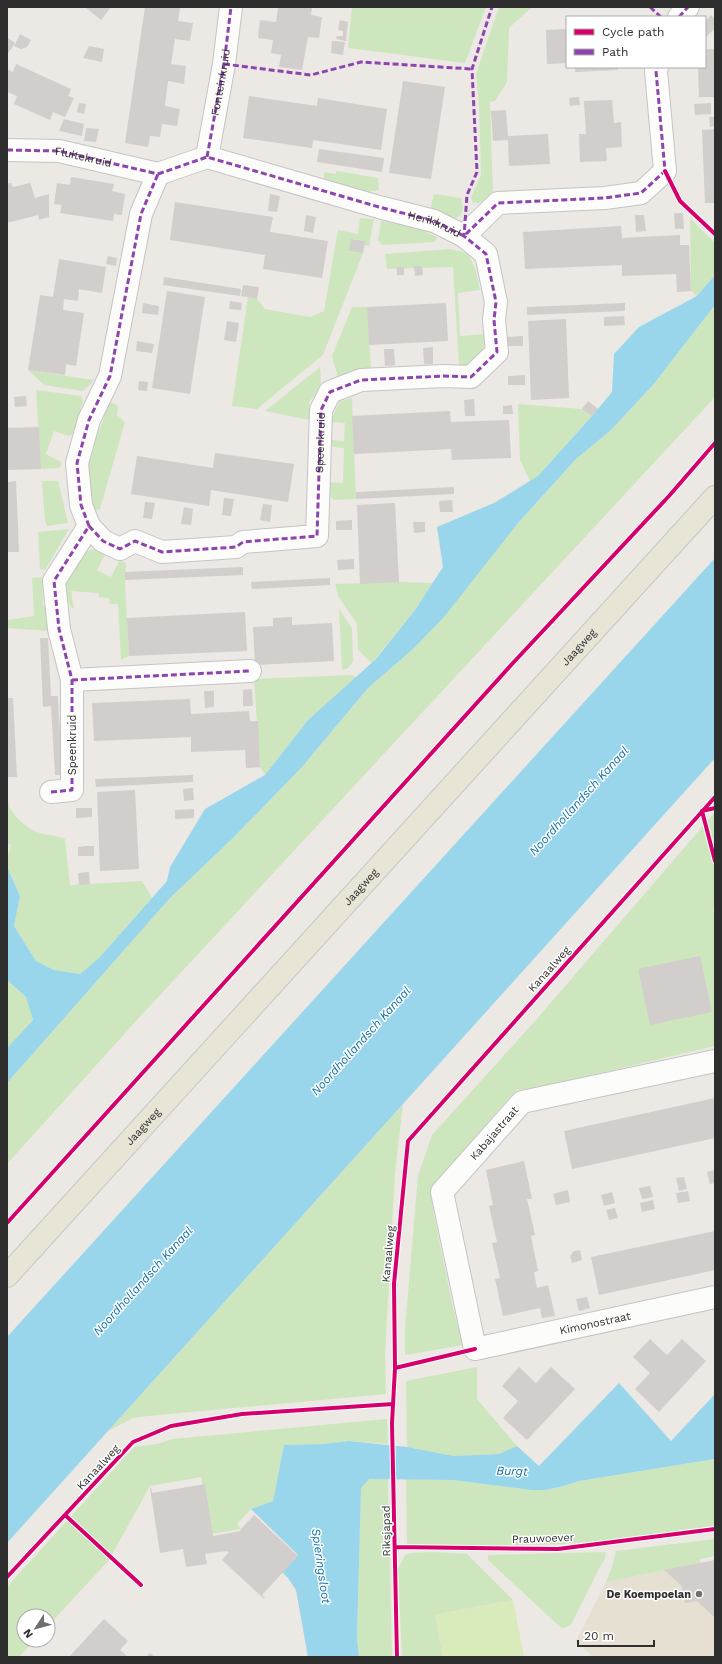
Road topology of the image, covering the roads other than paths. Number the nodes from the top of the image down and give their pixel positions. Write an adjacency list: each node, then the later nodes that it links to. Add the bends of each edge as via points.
1 (231, 7): 6 (street, Fonteinkruid, via 224,64)
2 (688, 7): 3 (street)
3 (680, 16)
4 (657, 68): 8 (street, Herikkruid, via 665,172 641,193 606,198 498,203)
5 (7, 150): 7 (street, Fluitekruid, via 59,151)
6 (207, 157): 7 (street); 8 (street, Herikkruid, via 379,208 434,221)
7 (158, 174): 10 (street, Speenkruid, via 141,214 110,376 89,420 77,463 81,505)
8 (464, 236): 10 (street, Speenkruid, via 486,254 496,302 494,320 497,352 471,377 360,380 330,392 321,410 317,536 243,542 236,547 162,552 135,541 120,549 103,541)
9 (715, 497): 15 (main road, Jaagweg)
10 (89, 526): 12 (street, Speenkruid, via 54,581 59,629)
11 (250, 671): 12 (street)
12 (72, 680): 13 (street, Speenkruid, via 72,790)
13 (51, 792)
14 (715, 1061): 17 (street, Kabajastraat, via 522,1102 442,1192)
15 (7, 1276)
16 (715, 1297): 17 (street, Kimonostraat)
17 (474, 1349)

